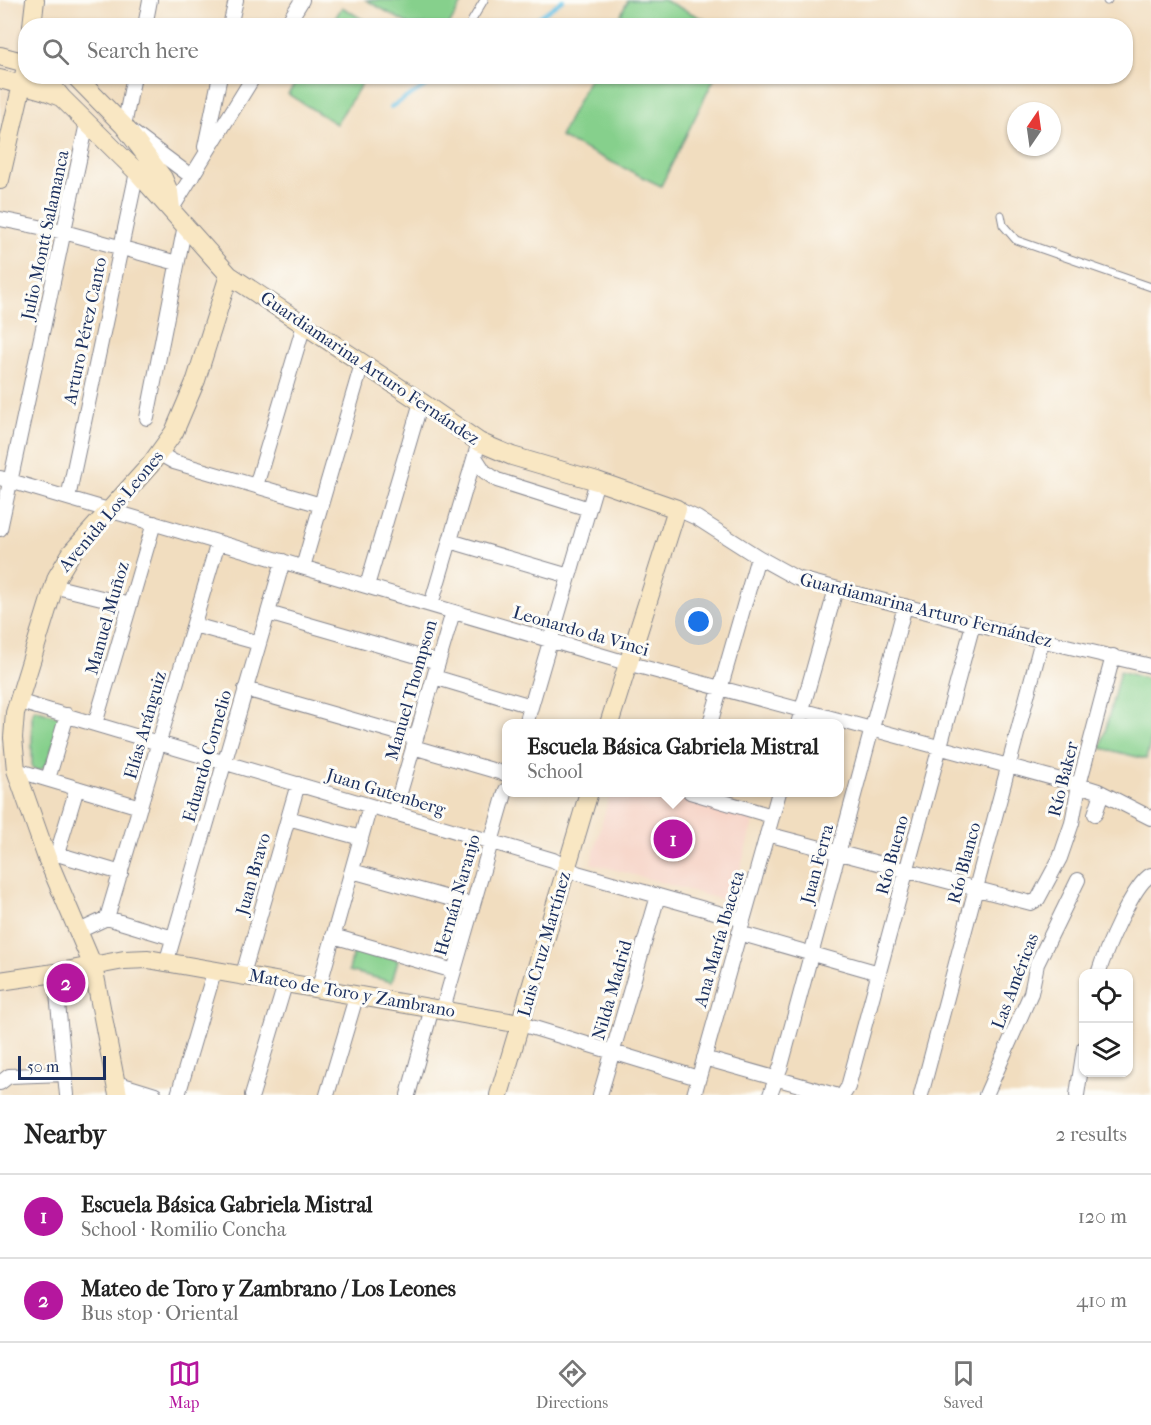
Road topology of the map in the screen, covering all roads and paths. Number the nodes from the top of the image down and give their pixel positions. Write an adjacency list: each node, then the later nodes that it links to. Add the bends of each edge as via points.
1 (35, 0): 6 (street)
2 (150, 0): 7 (street)
3 (236, 0): 8 (street)
4 (302, 0): 9 (street)
5 (484, 0): 10 (lane)
6 (34, 18)
7 (147, 18)
8 (232, 18)
9 (291, 18)
10 (473, 18)
11 (0, 56): 12 (street)
12 (18, 62)
13 (0, 79): 19 (street)
14 (51, 84): 20 (street)
15 (83, 84): 22 (street)
16 (132, 84): 22 (street)
17 (218, 84): 23 (street)
18 (249, 84): 23 (street)
19 (21, 85): 20 (street, via 37,86); 26 (street)
20 (62, 98): 21 (street, Guardiamarina Arturo Fernández)
21 (87, 123): 24 (street, Guardiamarina Arturo Fernández); 31 (street, Julio Montt Salamanca)
22 (124, 126): 25 (street); 27 (street, via 163,178)
23 (203, 158): 25 (street)
24 (136, 172): 27 (street, Guardiamarina Arturo Fernández); 32 (street, Arturo Pérez Canto)
25 (192, 177): 27 (street)
26 (0, 178)
27 (171, 210): 30 (street, Guardiamarina Arturo Fernández)
28 (1000, 215): 35 (lane, via 1016,240)
29 (0, 219): 31 (street)
30 (184, 225): 33 (street); 34 (street, Guardiamarina Arturo Fernández)
31 (64, 232): 32 (street); 42 (street, Julio Montt Salamanca)
32 (121, 247): 33 (street); 45 (street, Arturo Pérez Canto)
33 (177, 263): 39 (street)
34 (229, 275): 36 (street, Guardiamarina Arturo Fernández); 41 (street, Avenida Los Leones, via 188,401)
35 (1151, 286)
36 (304, 325): 37 (street, Guardiamarina Arturo Fernández); 44 (street)
37 (362, 364): 38 (street, Guardiamarina Arturo Fernández); 46 (street)
38 (421, 402): 40 (street, Guardiamarina Arturo Fernández); 59 (street)
39 (147, 418)
40 (477, 450): 43 (street, Guardiamarina Arturo Fernández); 47 (street, Guardiamarina Arturo Fernández, via 484,471 497,480); 52 (street, Manuel Thompson)
41 (160, 454): 44 (street, via 174,462); 49 (street, Avenida Los Leones)
42 (5, 479): 45 (street, Leonardo da Vinci); 51 (street, Julio Montt Salamanca)
43 (597, 481): 47 (street); 48 (street, Guardiamarina Arturo Fernández)
44 (256, 486): 46 (street)
45 (68, 498): 49 (street, Leonardo da Vinci)
46 (321, 505): 56 (street)
47 (589, 509): 57 (street)
48 (677, 509): 54 (street, Guardiamarina Arturo Fernández); 73 (street)
49 (108, 511): 50 (street, Leonardo da Vinci); 58 (street, Avenida Los Leones, via 72,552)
50 (154, 523): 53 (street, Leonardo da Vinci); 61 (street, Manuel Muñoz)
51 (0, 529)
52 (450, 541): 57 (street); 62 (street, Manuel Thompson)
53 (218, 542): 55 (street, Leonardo da Vinci); 67 (street, Elías Aránguiz)
54 (758, 557): 60 (street, Guardiamarina Arturo Fernández, via 796,578); 76 (street)
55 (282, 561): 56 (street, Leonardo da Vinci); 65 (street, Eduardo Cornelio)
56 (303, 567): 59 (street, Leonardo da Vinci)
57 (569, 576): 68 (street)
58 (53, 586): 61 (street); 78 (street, Avenida Los Leones)
59 (367, 586): 62 (street, Leonardo da Vinci)
60 (836, 589): 63 (street, Guardiamarina Arturo Fernández); 81 (street)
61 (130, 605): 85 (street, Manuel Muñoz)
62 (431, 605): 64 (street, Leonardo da Vinci)
63 (905, 606): 66 (street, Guardiamarina Arturo Fernández); 87 (street, Juan Ferra)
64 (453, 612): 68 (street, Leonardo da Vinci); 72 (street, Manuel Thompson)
65 (268, 613): 70 (street, Eduardo Cornelio); 72 (street)
66 (973, 624): 69 (street, Guardiamarina Arturo Fernández); 90 (street, Río Bueno)
67 (194, 625): 70 (street); 88 (street, Elías Aránguiz)
68 (550, 640): 73 (street, Leonardo da Vinci); 79 (street)
69 (1042, 640): 71 (street, Guardiamarina Arturo Fernández); 92 (street, Río Blanco)
70 (259, 643): 77 (street, Eduardo Cornelio)
71 (1113, 656): 74 (street, Guardiamarina Arturo Fernández); 97 (street, Río Baker)
72 (438, 662): 75 (street, Manuel Thompson)
73 (627, 663): 76 (street, Leonardo da Vinci); 83 (street)
74 (1151, 666)
75 (434, 677): 79 (street); 89 (street, Manuel Thompson)
76 (720, 688): 81 (street, Leonardo da Vinci); 84 (street)
77 (245, 689): 89 (street); 91 (street, Eduardo Cornelio)
78 (17, 701): 80 (street, Juan Gutenberg); 93 (street, Avenida Los Leones, via 13,738)
79 (531, 706): 82 (street)
80 (67, 715): 85 (street, Juan Gutenberg); 95 (street)
81 (800, 717)
82 (527, 719)
83 (610, 719)
84 (711, 719)
85 (95, 724): 88 (street, Juan Gutenberg)
86 (844, 724): 87 (street, Leonardo da Vinci)
87 (872, 729): 90 (street, Leonardo da Vinci); 114 (street, Juan Ferra)
88 (159, 743): 91 (street, Juan Gutenberg); 105 (street, Elías Aránguiz)
89 (414, 743): 94 (street); 106 (street, Manuel Thompson)
90 (940, 748): 92 (street, Leonardo da Vinci); 117 (street, Río Bueno)
91 (224, 762): 96 (street, Juan Gutenberg); 129 (street, Eduardo Cornelio)
92 (1009, 766): 97 (street, Leonardo da Vinci); 122 (street, Río Blanco)
93 (16, 770): 95 (street); 115 (street, Avenida Los Leones)
94 (502, 772)
95 (48, 779): 98 (street)
96 (298, 784): 104 (street, Juan Gutenberg); 109 (street, Juan Bravo)
97 (1079, 785): 99 (street, Leonardo da Vinci); 122 (street, Río Baker, via 1060,858 1038,899 1032,903)
98 (77, 788): 105 (street); 115 (street)
99 (1102, 793): 107 (street); 110 (street, Leonardo da Vinci)
100 (505, 797): 113 (street, Hernán Naranjo)
101 (588, 797): 116 (street, Luis Cruz Martínez)
102 (707, 797): 108 (street)
103 (778, 797): 108 (street, Ana María Ibaceta)
104 (370, 806): 106 (street, Juan Gutenberg); 112 (street)
105 (140, 807): 119 (street, Elías Aránguiz)
106 (394, 813): 113 (street, Juan Gutenberg)
107 (1095, 814)
108 (772, 816): 111 (street, Ana María Ibaceta)
109 (288, 818): 112 (street); 138 (street, Juan Bravo)
110 (1151, 818)
111 (767, 834): 114 (street); 126 (street, Ana María Ibaceta)
112 (361, 838): 118 (street)
113 (491, 842): 116 (street, Juan Gutenberg, via 553,860); 124 (street, Hernán Naranjo)
114 (839, 853): 117 (street); 130 (street, Juan Ferra)
115 (52, 856): 119 (street); 127 (street, Avenida Los Leones)
116 (567, 868): 123 (street, Juan Gutenberg); 144 (street, Luis Cruz Martínez)
117 (907, 870): 122 (street); 137 (street, Río Bueno)
118 (352, 871): 124 (street); 128 (street)
119 (121, 873): 125 (street, Elías Aránguiz)
120 (1151, 875): 134 (street, via 1130,900)
121 (1078, 880): 166 (street, Las Américas, via 1037,964 1031,993)
122 (976, 888): 165 (street, Río Blanco)
123 (658, 896): 126 (street, Juan Gutenberg); 145 (street, Nilda Madrid)
124 (473, 905): 135 (street, Hernán Naranjo)
125 (107, 918): 127 (street); 129 (street)
126 (741, 926): 130 (street, Juan Gutenberg); 146 (street, Ana María Ibaceta)
127 (79, 931): 132 (street, Avenida Los Leones)
128 (333, 936): 135 (street); 141 (street)
129 (173, 938): 131 (street, Eduardo Cornelio)
130 (811, 954): 137 (street, Juan Gutenberg); 150 (street, Juan Ferra)
131 (167, 960): 132 (street, Mateo de Toro y Zambrano, via 139,958); 133 (street, Mateo de Toro y Zambrano)
132 (93, 966): 136 (street, Mateo de Toro y Zambrano); 152 (street, Avenida Los Leones)
133 (215, 969): 138 (street, Mateo de Toro y Zambrano); 155 (street)
134 (1100, 969)
135 (454, 971): 143 (street, Hernán Naranjo)
136 (55, 973): 139 (street, Mateo de Toro y Zambrano); 147 (street)
137 (879, 973): 164 (street, Río Bueno)
138 (243, 974): 140 (street, Mateo de Toro y Zambrano)
139 (0, 981)
140 (286, 981): 141 (street, Mateo de Toro y Zambrano); 156 (street)
141 (319, 987): 142 (street, Mateo de Toro y Zambrano)
142 (357, 994): 143 (street, Mateo de Toro y Zambrano); 157 (street)
143 (437, 1008): 144 (street, Mateo de Toro y Zambrano); 158 (street, Hernán Naranjo)
144 (520, 1024): 145 (street, Mateo de Toro y Zambrano); 159 (street, Luis Cruz Martínez)
145 (612, 1052): 149 (street, Mateo de Toro y Zambrano); 160 (street, Nilda Madrid)
146 (704, 1058): 149 (street, Ana María Ibaceta); 150 (street)
147 (65, 1074): 151 (street, via 9,1076); 153 (street)
148 (1079, 1077): 167 (street)
149 (698, 1078): 161 (street, Ana María Ibaceta)
150 (776, 1078): 162 (street, Juan Ferra); 163 (street)
151 (0, 1083)
152 (117, 1089): 154 (street)
153 (67, 1095)
154 (156, 1095)
155 (178, 1095)
156 (252, 1095)
157 (327, 1095)
158 (408, 1095)
159 (500, 1095)
160 (600, 1095)
161 (694, 1095)
162 (770, 1095)
163 (835, 1095)
164 (843, 1095)
165 (921, 1095)
166 (986, 1095)
167 (1077, 1095)

